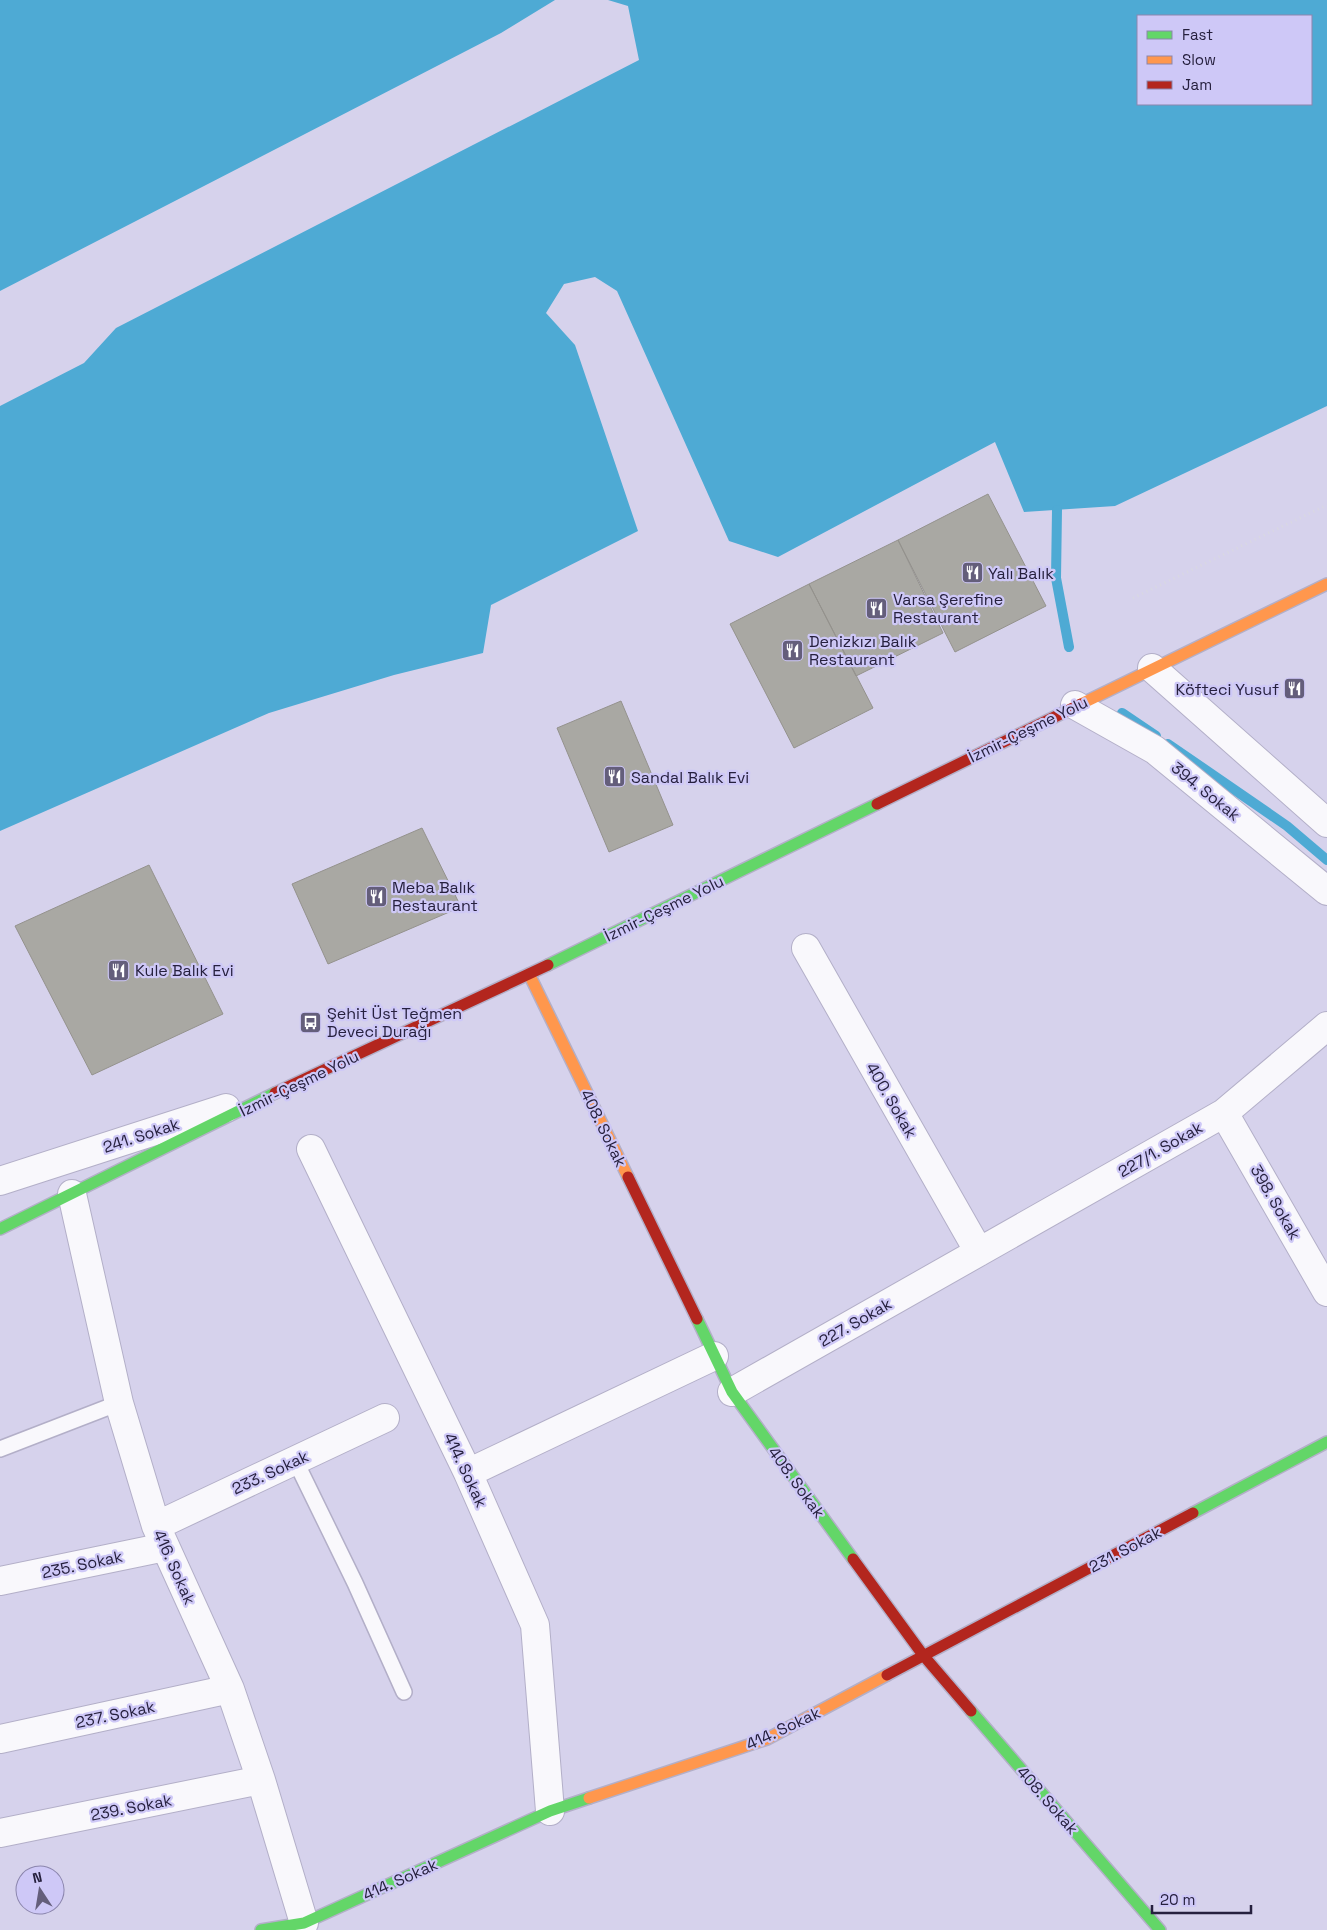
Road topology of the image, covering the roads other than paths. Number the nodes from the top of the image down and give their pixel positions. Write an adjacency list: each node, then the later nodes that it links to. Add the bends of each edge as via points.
1 (1327, 584): 2 (main road, İzmir-Çeşme Yolu)
2 (1152, 668): 3 (main road, İzmir-Çeşme Yolu); 4 (street)
3 (1075, 706): 5 (street, 394. Sokak, via 1155,750); 7 (main road, İzmir-Çeşme Yolu)
4 (1327, 823)
5 (1327, 891)
6 (806, 948): 15 (street, 400. Sokak)
7 (529, 974): 9 (main road, İzmir-Çeşme Yolu); 17 (main road, 408. Sokak)
8 (1327, 1026): 10 (street, 227/1. Sokak)
9 (282, 1090): 12 (street, 241. Sokak); 13 (main road, İzmir-Çeşme Yolu)
10 (1224, 1113): 15 (street, 227/1. Sokak); 16 (street, 398. Sokak)
11 (311, 1149): 24 (street, 414. Sokak)
12 (0, 1181)
13 (72, 1194): 14 (main road, İzmir-Çeşme Yolu); 19 (street, 416. Sokak)
14 (0, 1229)
15 (979, 1252): 18 (street, 227. Sokak)
16 (1327, 1292)
17 (714, 1356): 18 (main road, 408. Sokak); 24 (street)
18 (732, 1392): 27 (main road, 408. Sokak)
19 (119, 1404): 22 (lane); 25 (street, 416. Sokak)
20 (385, 1418): 23 (street, 233. Sokak)
21 (1327, 1442): 27 (main road, 231. Sokak)
22 (0, 1449)
23 (295, 1460): 25 (street, 233. Sokak); 29 (lane)
24 (468, 1473): 32 (street, 414. Sokak, via 535,1625)
25 (160, 1536): 26 (street, 235. Sokak); 28 (street, 416. Sokak)
26 (0, 1581)
27 (923, 1655): 32 (main road, 414. Sokak, via 767,1739); 36 (main road, 408. Sokak)
28 (230, 1688): 30 (street, 237. Sokak); 31 (street, 416. Sokak)
29 (404, 1692)
30 (0, 1739)
31 (261, 1780): 33 (street, 239. Sokak); 34 (street, 416. Sokak)
32 (550, 1812): 34 (main road, 414. Sokak)
33 (0, 1833)
34 (302, 1926): 35 (main road, 414. Sokak)
35 (261, 1930)
36 (1160, 1930)

